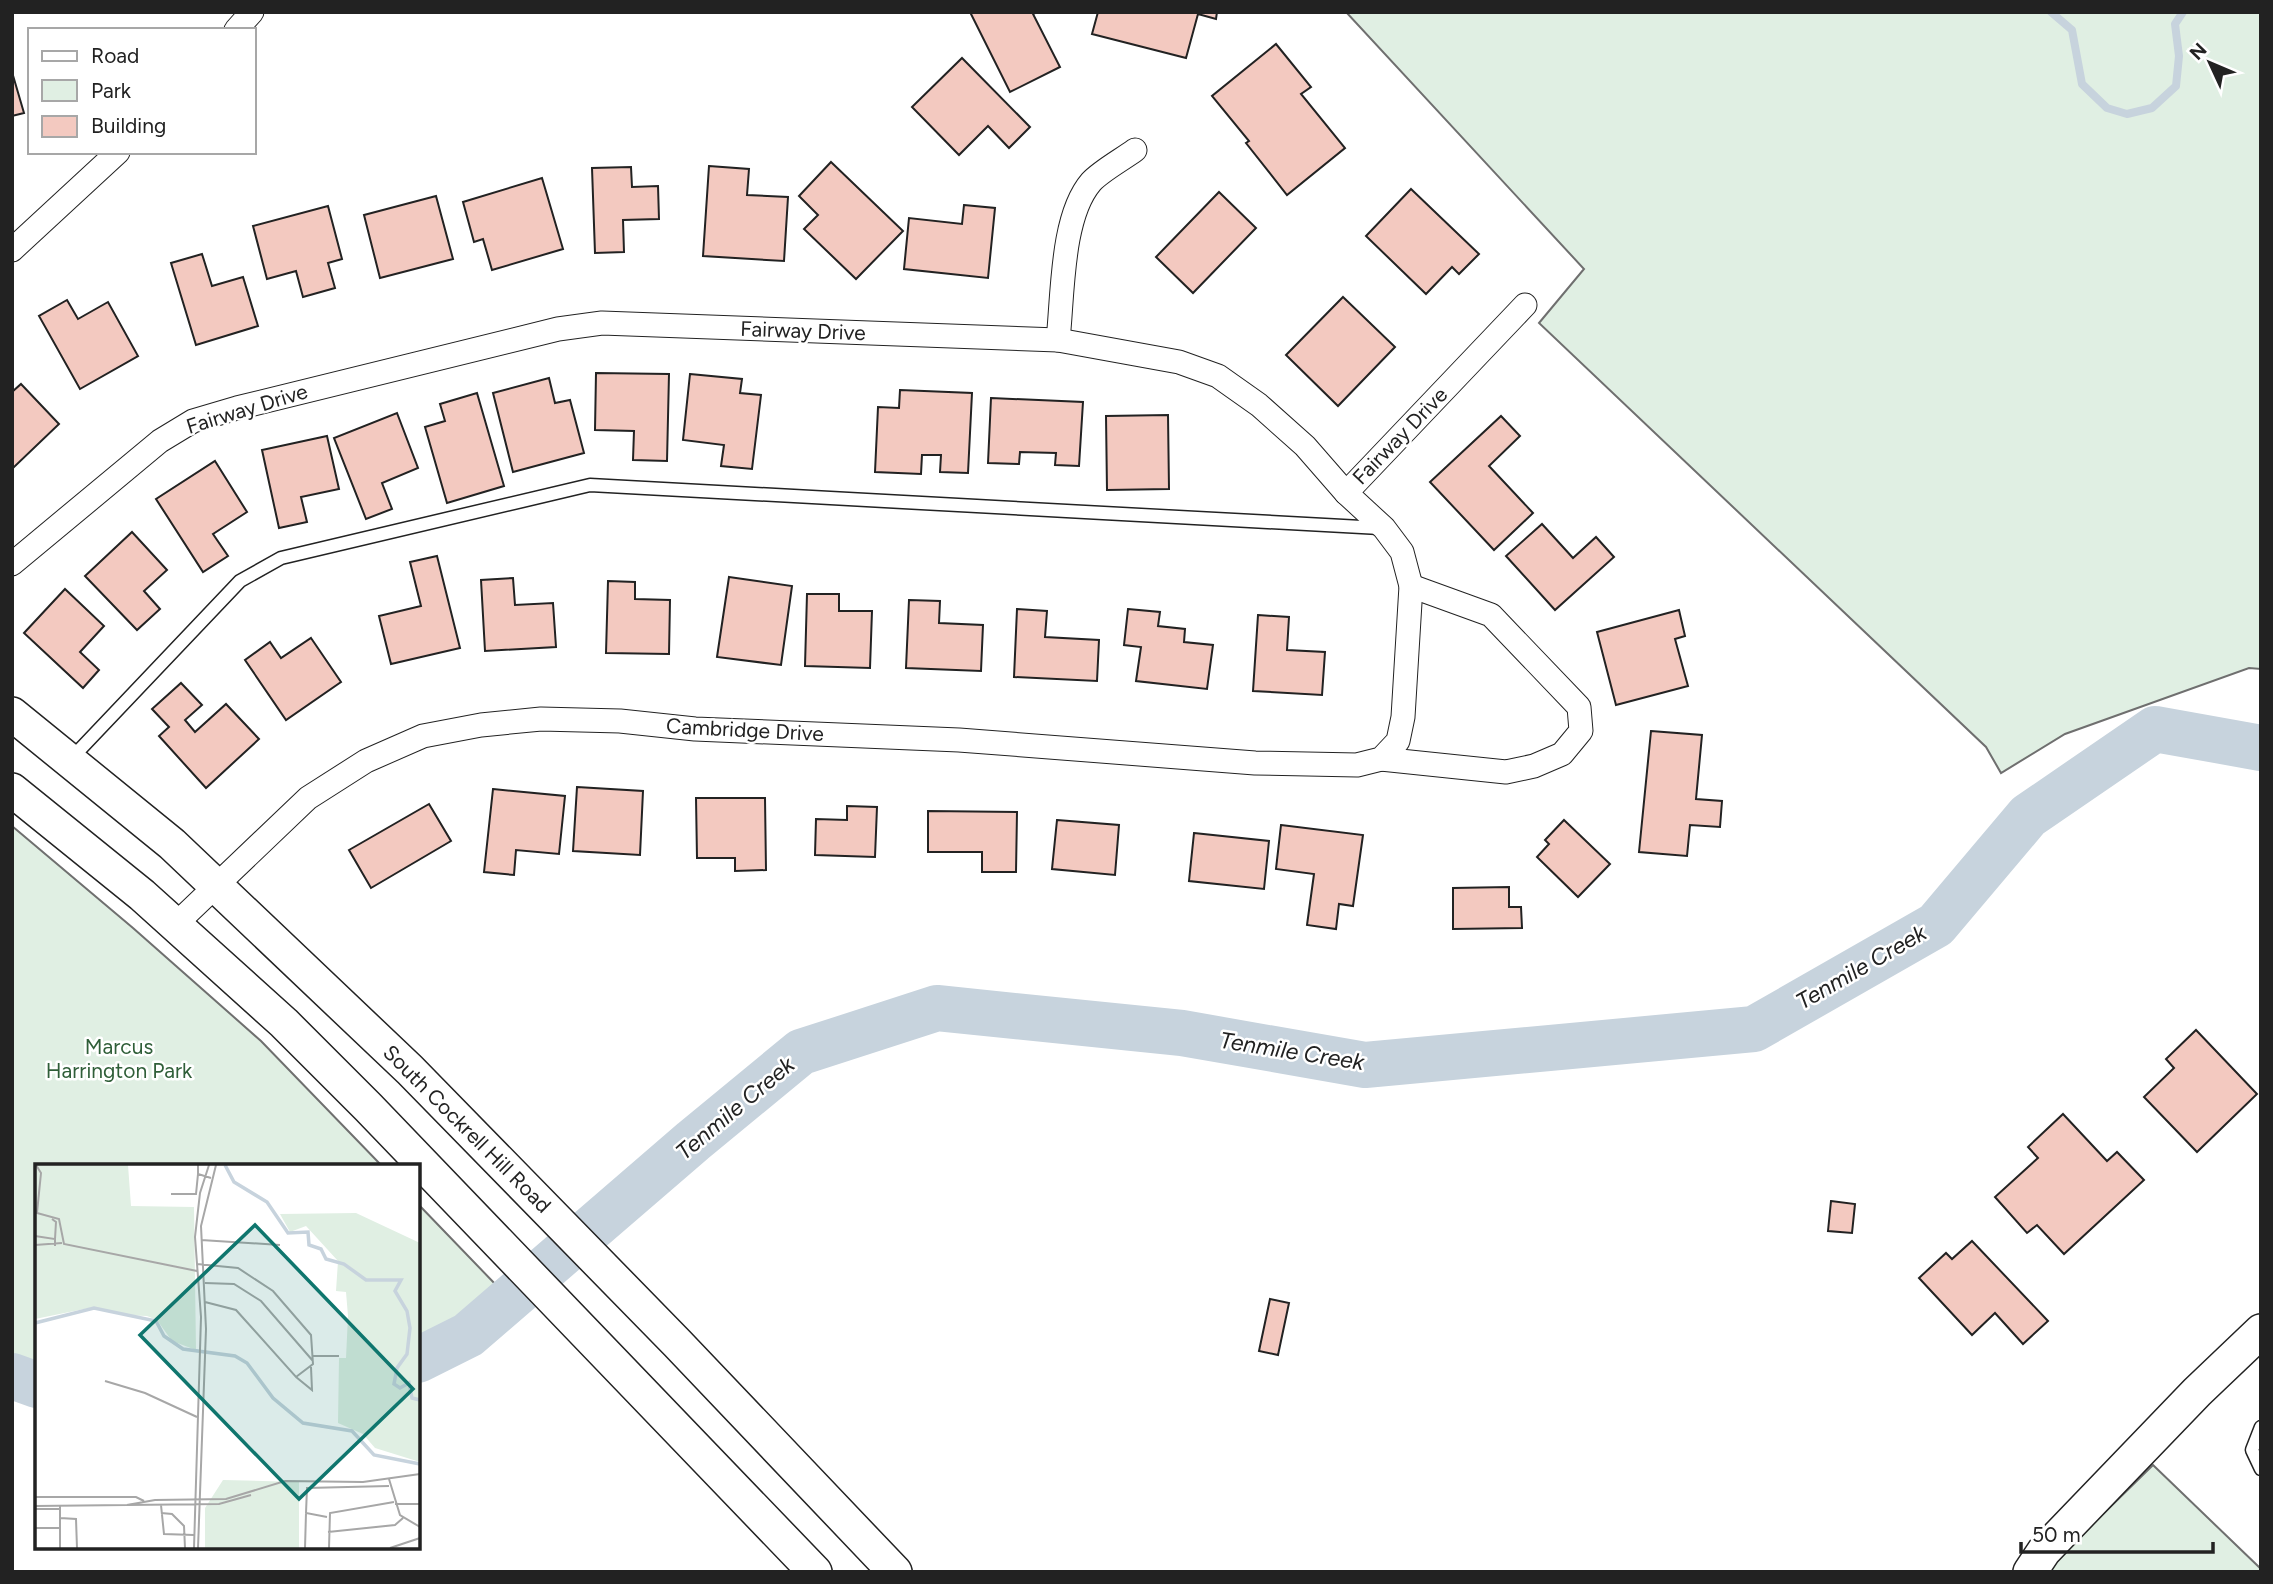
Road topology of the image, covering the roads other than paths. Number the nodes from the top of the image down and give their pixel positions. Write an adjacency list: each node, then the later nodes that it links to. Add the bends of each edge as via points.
1 (252, 12): 2 (street)
2 (238, 28)
3 (1135, 150): 7 (street, via 1091,181 1076,208)
4 (116, 154): 5 (street)
5 (12, 250)
6 (1525, 305): 8 (street, Fairway Drive)
7 (1058, 340): 8 (street, Fairway Drive, via 1179,362 1218,376 1305,446); 10 (street, Fairway Drive, via 602,323 558,329 193,421 160,441)
8 (1346, 493): 9 (street)
9 (1384, 528): 11 (street, via 1402,552); 14 (lane, via 590,485 281,558 240,581)
10 (12, 564)
11 (1410, 586): 13 (street, via 1403,717 1398,741); 13 (street, Cambridge Drive, via 1491,615 1579,706 1581,731 1562,754 1506,772)
12 (12, 714): 14 (main road, South Cockrell Hill Road)
13 (1381, 759): 16 (street, Cambridge Drive, via 1357,765 1255,763 959,740 695,729 620,720 541,719 481,725 422,736 366,761 308,798)
14 (69, 760): 16 (main road, South Cockrell Hill Road)
15 (12, 790): 17 (main road)
16 (216, 884): 17 (street, Cambridge Drive); 22 (main road, South Cockrell Hill Road, via 495,1156)
17 (176, 924): 21 (main road, via 284,1023)
18 (2261, 1331): 23 (main road, via 2053,1541)
19 (2261, 1427): 20 (lane, via 2252,1450)
20 (2261, 1469)
21 (815, 1572)
22 (895, 1572)
23 (2030, 1572)

